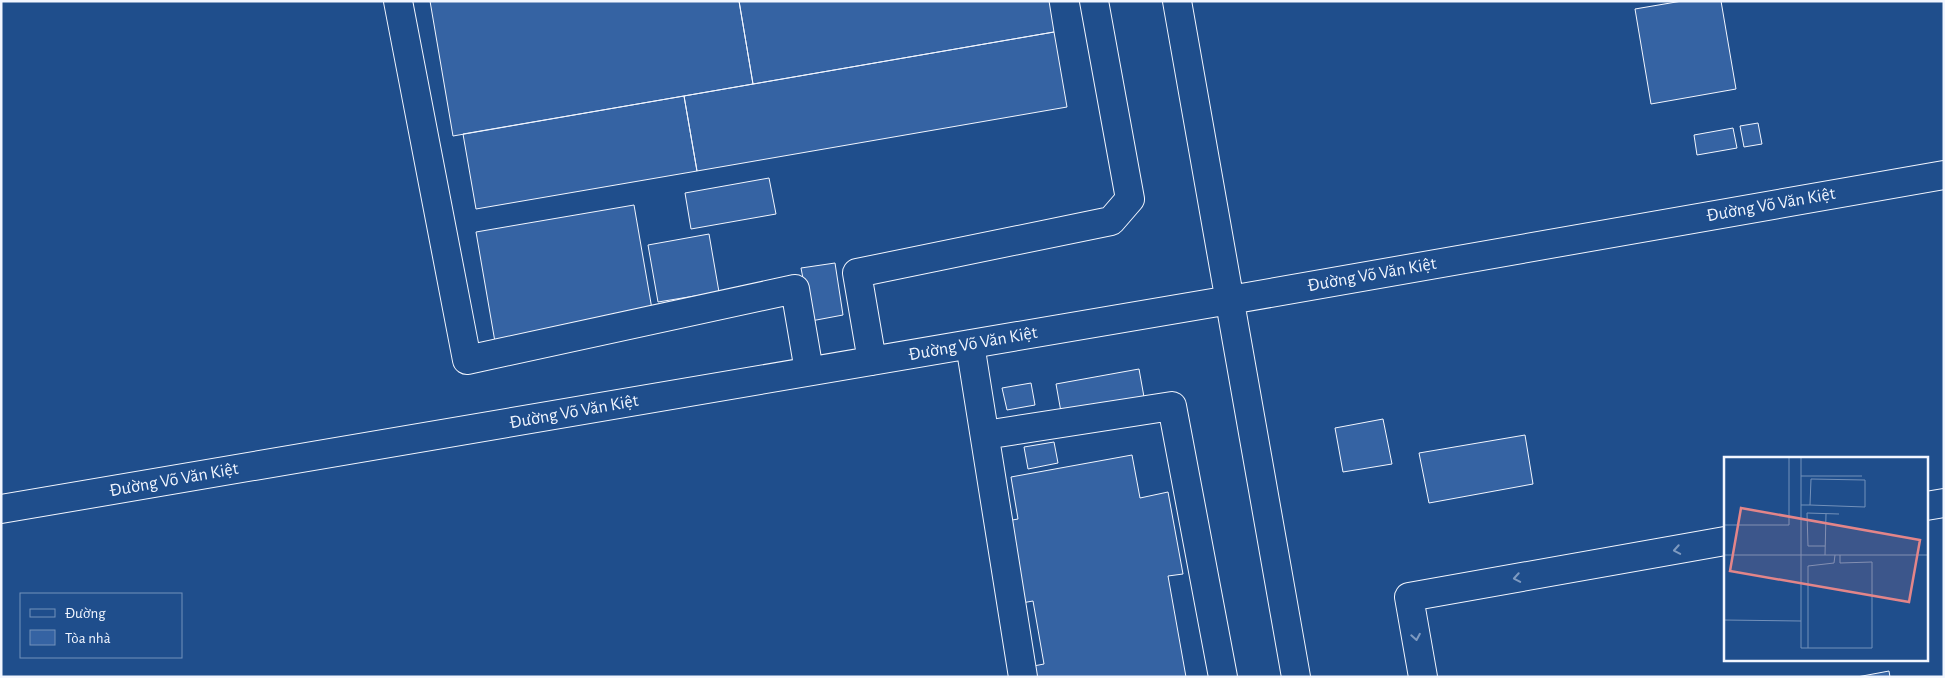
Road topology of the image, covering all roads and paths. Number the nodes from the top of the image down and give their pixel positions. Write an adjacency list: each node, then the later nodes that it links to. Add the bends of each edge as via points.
1 (398, 1): 8 (street, via 467,360 795,288)
2 (1094, 1): 7 (street, via 1130,199 1111,220 857,273)
3 (1177, 1): 5 (street)
4 (1944, 175): 5 (street, Đường Võ Văn Kiệt)
5 (1230, 300): 6 (street, Đường Võ Văn Kiệt); 16 (street)
6 (970, 344): 7 (street, Đường Võ Văn Kiệt); 9 (street)
7 (872, 361): 8 (street, Đường Võ Văn Kiệt)
8 (810, 371): 12 (street, Đường Võ Văn Kiệt)
9 (985, 435): 14 (street); 15 (street, via 1172,406)
10 (1944, 503): 11 (street)
11 (1928, 506)
12 (1, 509)
13 (1724, 541): 17 (street, one-way to 17, via 1409,597)
14 (1023, 677)
15 (1223, 677)
16 (1296, 677)
17 (1423, 677)

